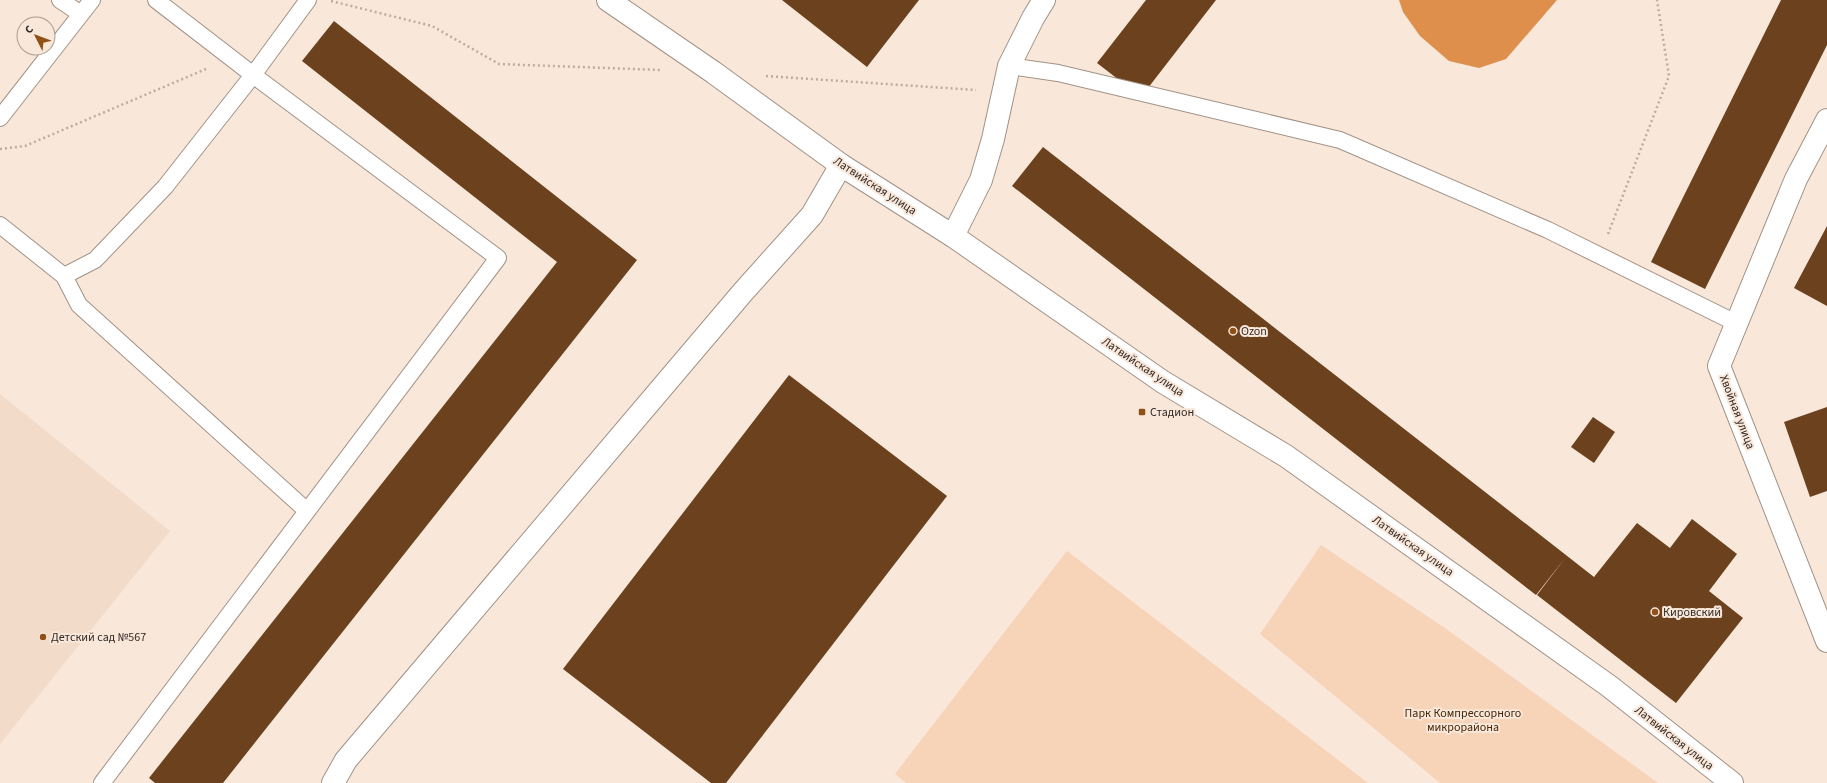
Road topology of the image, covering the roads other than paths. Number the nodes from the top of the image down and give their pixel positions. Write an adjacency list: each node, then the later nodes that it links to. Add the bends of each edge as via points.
1 (60, 0): 7 (lane)
2 (92, 0): 7 (lane)
3 (156, 0): 9 (lane)
4 (308, 0): 9 (lane)
5 (608, 0): 12 (street, Латвийская улица)
6 (1044, 0): 8 (street, via 1032,18)
7 (81, 14): 10 (lane)
8 (1009, 66): 14 (street, via 981,180); 16 (lane, via 1058,73 1340,140 1548,230)
9 (253, 75): 15 (lane, via 165,187 95,260); 17 (lane, via 498,258)
10 (0, 118)
11 (1827, 120): 16 (street, Хвойная улица, via 1796,179)
12 (841, 165): 14 (street, Латвийская улица); 20 (street, via 812,214 346,760)
13 (0, 225): 15 (lane)
14 (953, 236): 21 (street, Латвийская улица, via 1163,382 1286,456 1610,686)
15 (64, 276): 17 (lane, via 79,305)
16 (1736, 323): 18 (street, Хвойная улица, via 1719,366)
17 (307, 511): 19 (lane)
18 (1827, 641)
19 (102, 783)
20 (333, 783)
21 (1732, 783)

